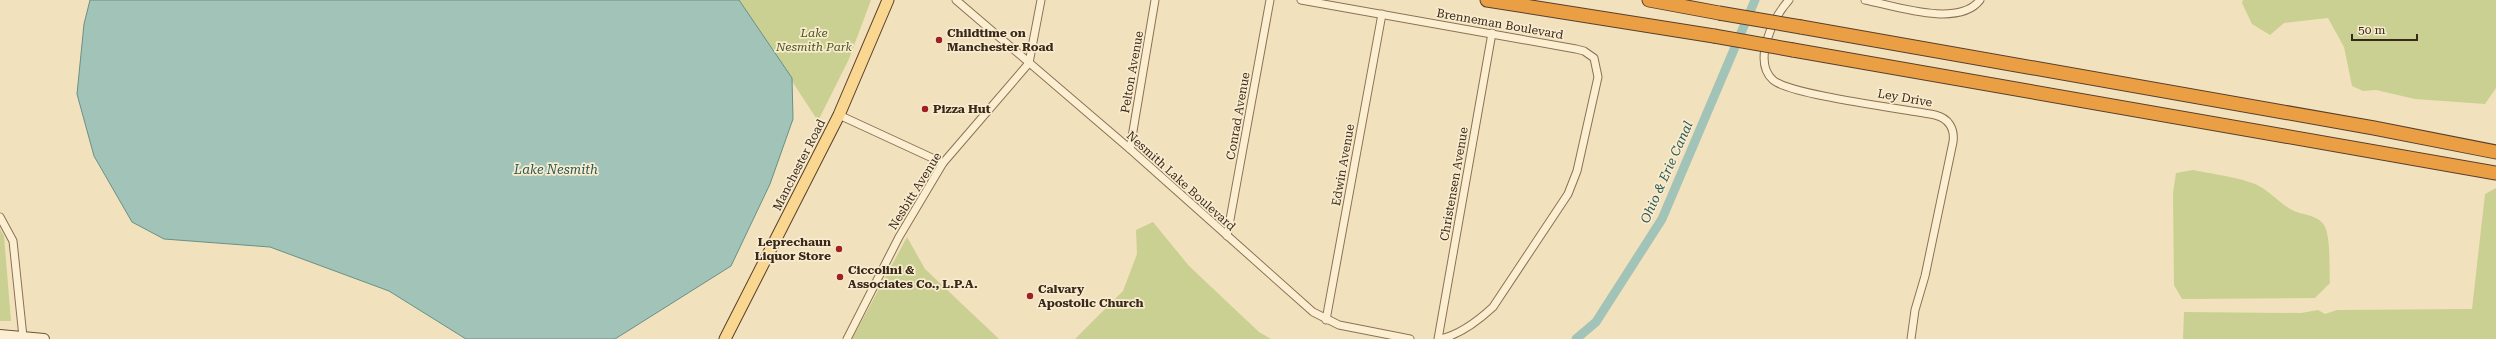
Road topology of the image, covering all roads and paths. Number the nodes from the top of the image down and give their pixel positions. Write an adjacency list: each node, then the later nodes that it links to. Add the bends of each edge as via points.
1 (888, 0): 15 (main road, Manchester Road)
2 (956, 0): 14 (street, Nesmith Lake Boulevard)
3 (1041, 0): 14 (street, Nesbitt Avenue)
4 (1155, 0): 16 (street, Pelton Avenue)
5 (1270, 0): 21 (street, Conrad Avenue)
6 (1301, 0): 12 (street, Brenneman Boulevard)
7 (1487, 0): 19 (highway, bridge, via 1714,36)
8 (1649, 0): 17 (highway, bridge, via 2374,128)
9 (1789, 0): 30 (street, Ley Drive, via 1775,24 1764,53 1765,69 1774,81 1783,86 1812,93 1935,114 1946,120 1952,128 1953,142 1925,276 1915,310)
10 (1865, 0): 11 (street, via 1926,12 1955,14 1971,9)
11 (1980, 0)
12 (1382, 14): 13 (street, Brenneman Boulevard); 22 (street, Edwin Avenue)
13 (1492, 33): 29 (street, Christensen Avenue); 29 (street, Brenneman Boulevard, via 1584,51 1594,58 1598,77 1579,165 1568,194 1493,307 1479,319)
14 (1029, 63): 16 (street, Nesmith Lake Boulevard); 18 (street, Nesbitt Avenue)
15 (839, 115): 18 (street); 26 (main road, Manchester Road)
16 (1130, 149): 21 (street, Nesmith Lake Boulevard)
17 (2496, 152)
18 (943, 164): 27 (street, Nesbitt Avenue, via 899,237)
19 (2496, 173)
20 (0, 217): 24 (street, via 13,241)
21 (1227, 236): 22 (street, Nesmith Lake Boulevard, via 1313,312)
22 (1326, 320): 28 (street, Nesmith Lake Boulevard, via 1339,325)
23 (0, 335): 24 (street)
24 (23, 337): 25 (street)
25 (44, 339)
26 (725, 339)
27 (847, 339)
28 (1410, 339)
29 (1439, 339)
30 (1911, 339)

